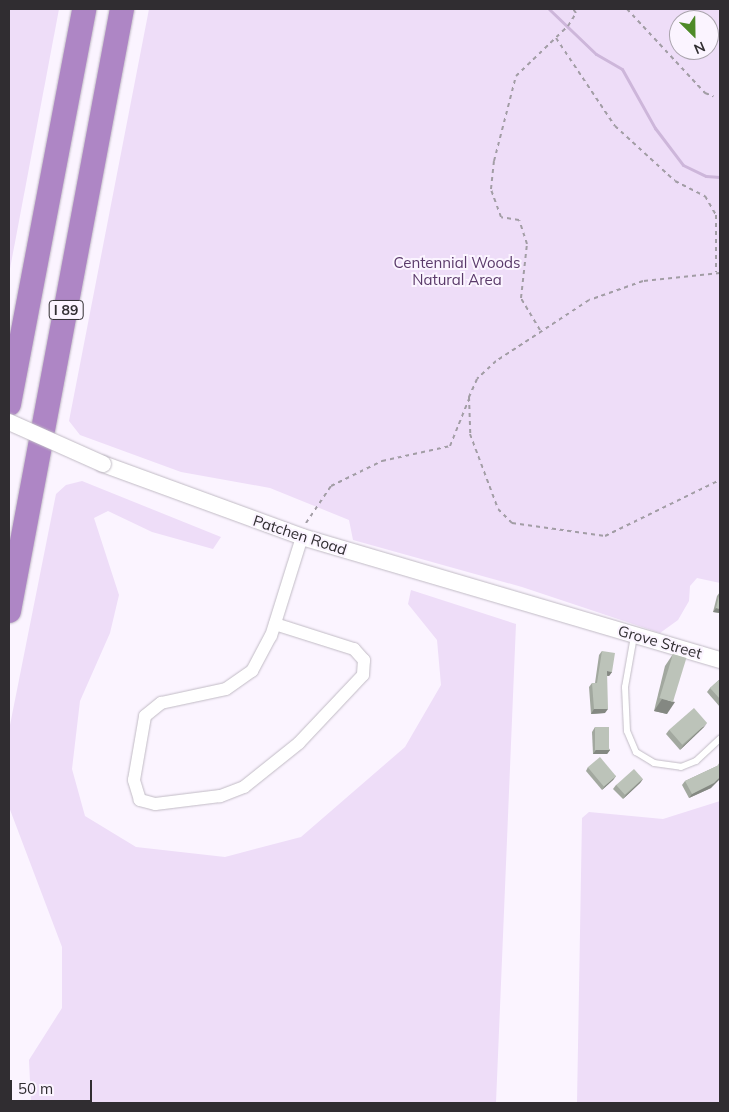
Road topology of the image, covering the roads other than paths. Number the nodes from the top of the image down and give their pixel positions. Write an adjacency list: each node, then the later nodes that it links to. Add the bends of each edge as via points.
1 (84, 9): 3 (highway, I 89)
2 (122, 9): 6 (highway, I 89)
3 (9, 404)
4 (9, 422): 5 (street, Patchen Road, bridge, via 103,464)
5 (302, 537): 7 (street); 8 (street, Patchen Road)
6 (9, 611)
7 (275, 624): 7 (street, via 257,665 240,681 226,689 161,703 148,712 134,780 140,800 174,802 220,796 244,787 299,743 363,675 364,660 354,649)
8 (599, 624): 9 (street, Grove Street)
9 (634, 635): 10 (street, Grove Street); 11 (lane, via 625,687 627,731 636,752 654,763 681,767 696,761)
10 (720, 660)
11 (720, 739)

